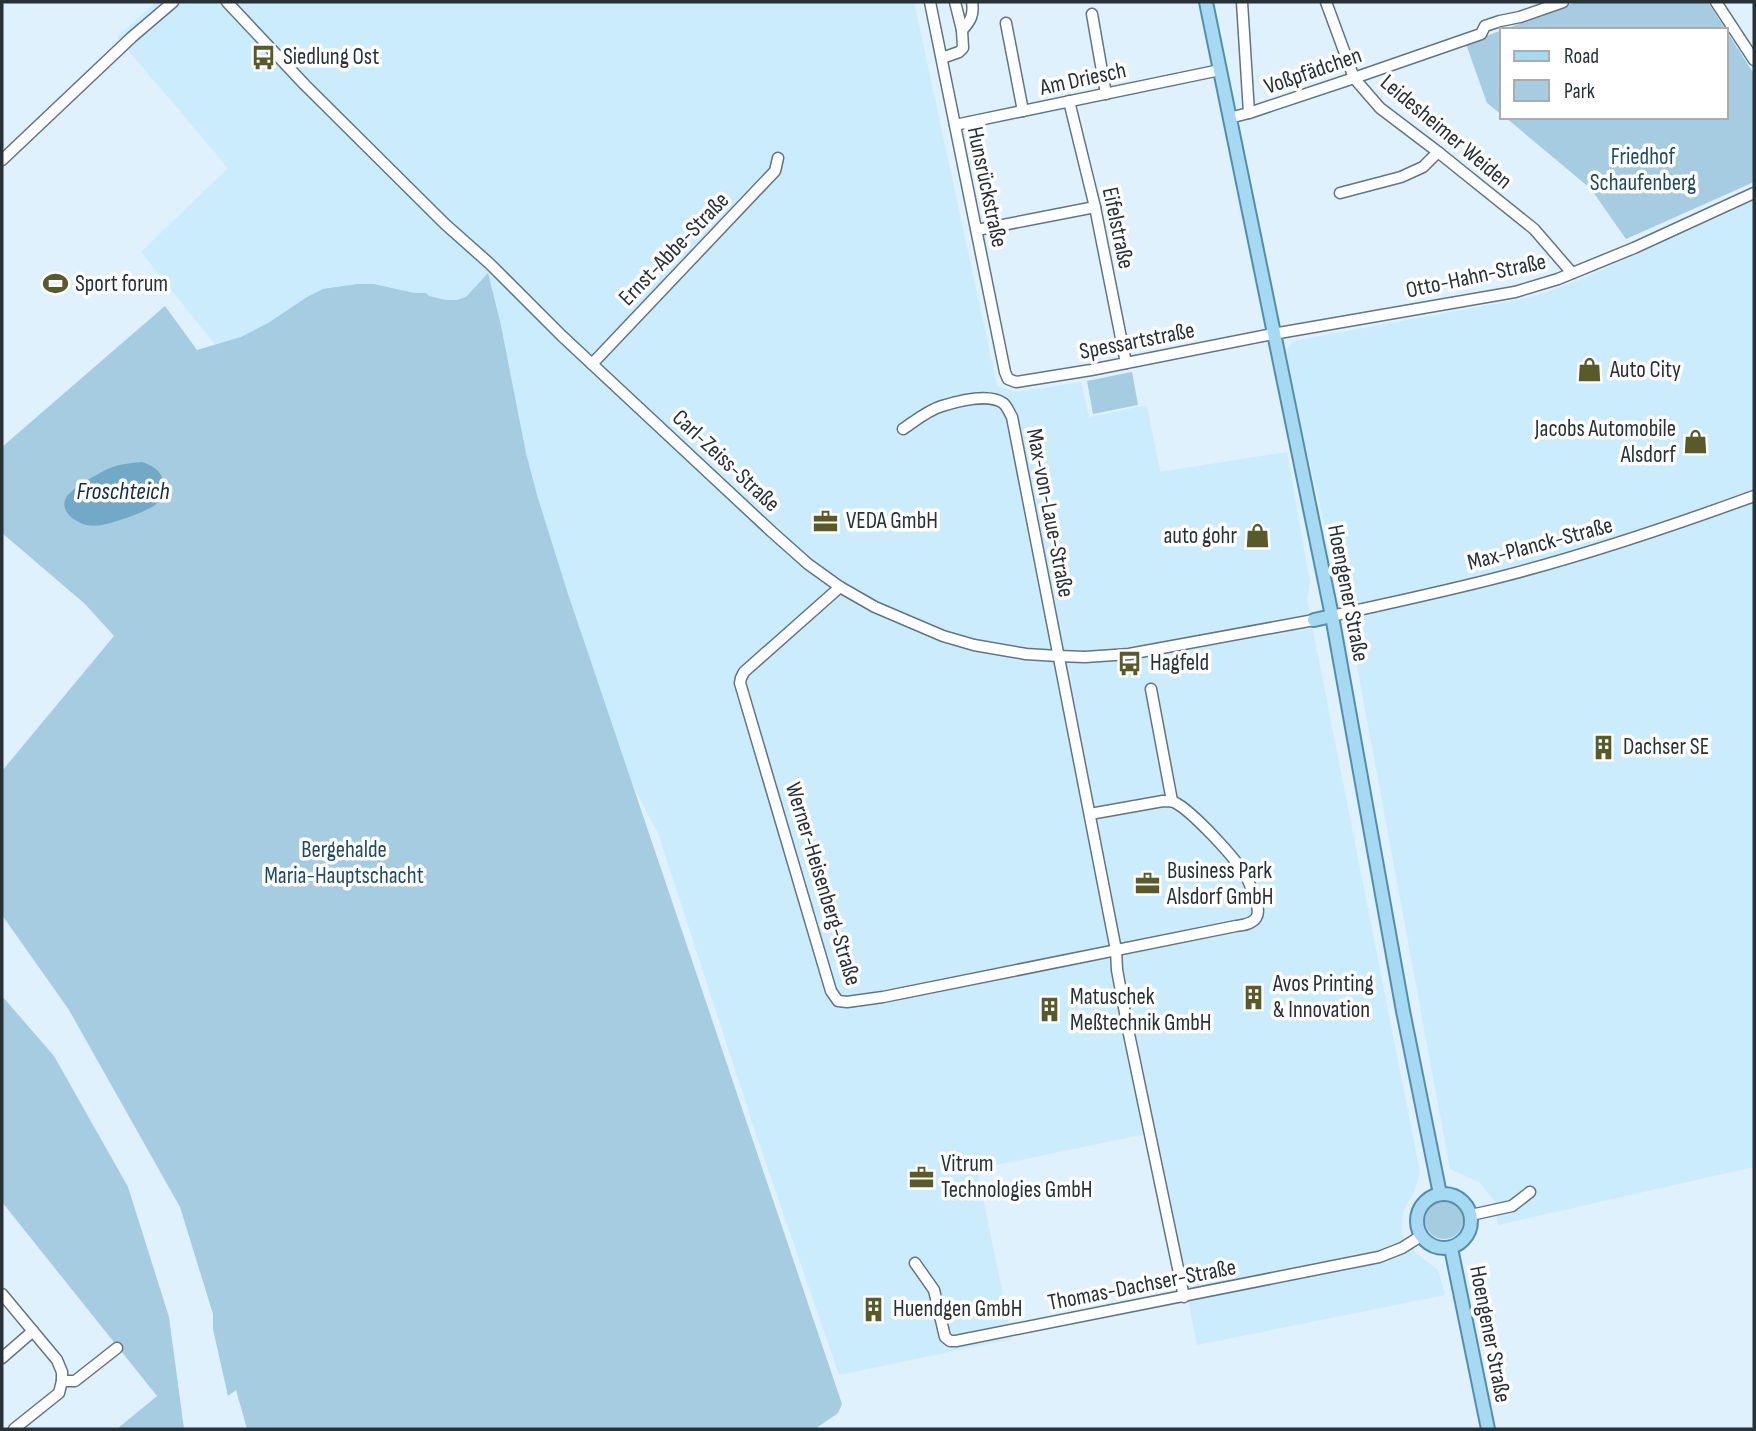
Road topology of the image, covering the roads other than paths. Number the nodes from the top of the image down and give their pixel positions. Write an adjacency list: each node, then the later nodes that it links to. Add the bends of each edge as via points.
1 (173, 2): 26 (street)
2 (227, 2): 34 (street, Carl-Zeiss-Straße, via 445,224)
3 (930, 2): 14 (street, Hunsrückstraße)
4 (955, 2): 13 (street)
5 (972, 2): 13 (street, via 974,12)
6 (1206, 2): 16 (main road, Hoengener Straße)
7 (1242, 2): 21 (street)
8 (1326, 2): 17 (street, Leidesheimer Weiden)
9 (1563, 2): 17 (street, Voßpfädchen, via 1485,26 1481,34)
10 (1716, 2): 15 (street)
11 (1092, 14): 18 (street)
12 (1006, 23): 20 (street)
13 (962, 30): 14 (street, via 963,48)
14 (942, 58): 23 (street, Hunsrückstraße)
15 (1754, 60)
16 (1220, 70): 18 (street, Am Driesch); 22 (main road, Hoengener Straße)
17 (1354, 78): 21 (street, Voßpfädchen); 24 (street, Leidesheimer Weiden, via 1380,108)
18 (1107, 94): 19 (street, Am Driesch)
19 (1069, 101): 20 (street, Am Driesch); 29 (street, Eifelstraße)
20 (1023, 111): 23 (street, Am Driesch)
21 (1249, 113): 22 (street, Voßpfädchen)
22 (1229, 118): 32 (main road, Hoengener Straße)
23 (955, 125): 30 (street, Hunsrückstraße)
24 (1438, 152): 28 (street, via 1423,167 1401,177); 31 (street, Leidesheimer Weiden, via 1534,229)
25 (778, 158): 34 (street, Ernst-Abbe-Straße, via 775,171)
26 (2, 160)
27 (1754, 192): 31 (street, Otto-Hahn-Straße)
28 (1340, 193)
29 (1095, 207): 30 (street); 33 (street, Eifelstraße)
30 (977, 230): 35 (street, Hunsrückstraße)
31 (1572, 273): 32 (street, Otto-Hahn-Straße, via 1515,292)
32 (1273, 334): 33 (street, Spessartstraße); 39 (main road, Hoengener Straße)
33 (1126, 363): 35 (street, Spessartstraße, via 1016,382)
34 (592, 364): 38 (street, Carl-Zeiss-Straße, via 772,532)
35 (1008, 379)
36 (903, 429): 41 (street, Max-von-Laue-Straße, via 940,406 982,397 1005,404 1016,434)
37 (1754, 496): 39 (street, Max-Planck-Straße, via 1566,559)
38 (840, 587): 41 (street, Carl-Zeiss-Straße, via 943,636 974,645); 45 (street, Werner-Heisenberg-Straße, via 744,672 740,683 831,991 838,1001)
39 (1332, 616): 40 (main road, Carl-Zeiss-Straße); 47 (main road, Hoengener Straße)
40 (1314, 620): 41 (street, Carl-Zeiss-Straße, via 1129,654)
41 (1058, 656): 44 (street)
42 (1151, 688): 43 (street)
43 (1172, 801): 44 (street); 45 (street, via 1213,835 1238,864 1256,902 1257,917 1236,926)
44 (1090, 814): 45 (street)
45 (1116, 950): 53 (street)
46 (1530, 1192): 48 (street, via 1512,1206)
47 (1440, 1194): 48 (main road, via 1460,1198); 49 (main road, via 1419,1210)
48 (1471, 1215): 50 (main road, via 1467,1235)
49 (1421, 1236): 50 (main road, via 1429,1244); 53 (street, Thomas-Dachser-Straße, via 1379,1257)
50 (1451, 1248): 59 (main road, Hoengener Straße)
51 (915, 1263): 53 (street, Thomas-Dachser-Straße, via 933,1290 950,1341)
52 (2, 1294): 54 (street)
53 (1184, 1297)
54 (33, 1331): 56 (street); 57 (street, via 57,1360)
55 (117, 1348): 57 (street, via 75,1381)
56 (2, 1358)
57 (62, 1381): 58 (street, via 59,1393)
58 (14, 1429)
59 (1488, 1429)

